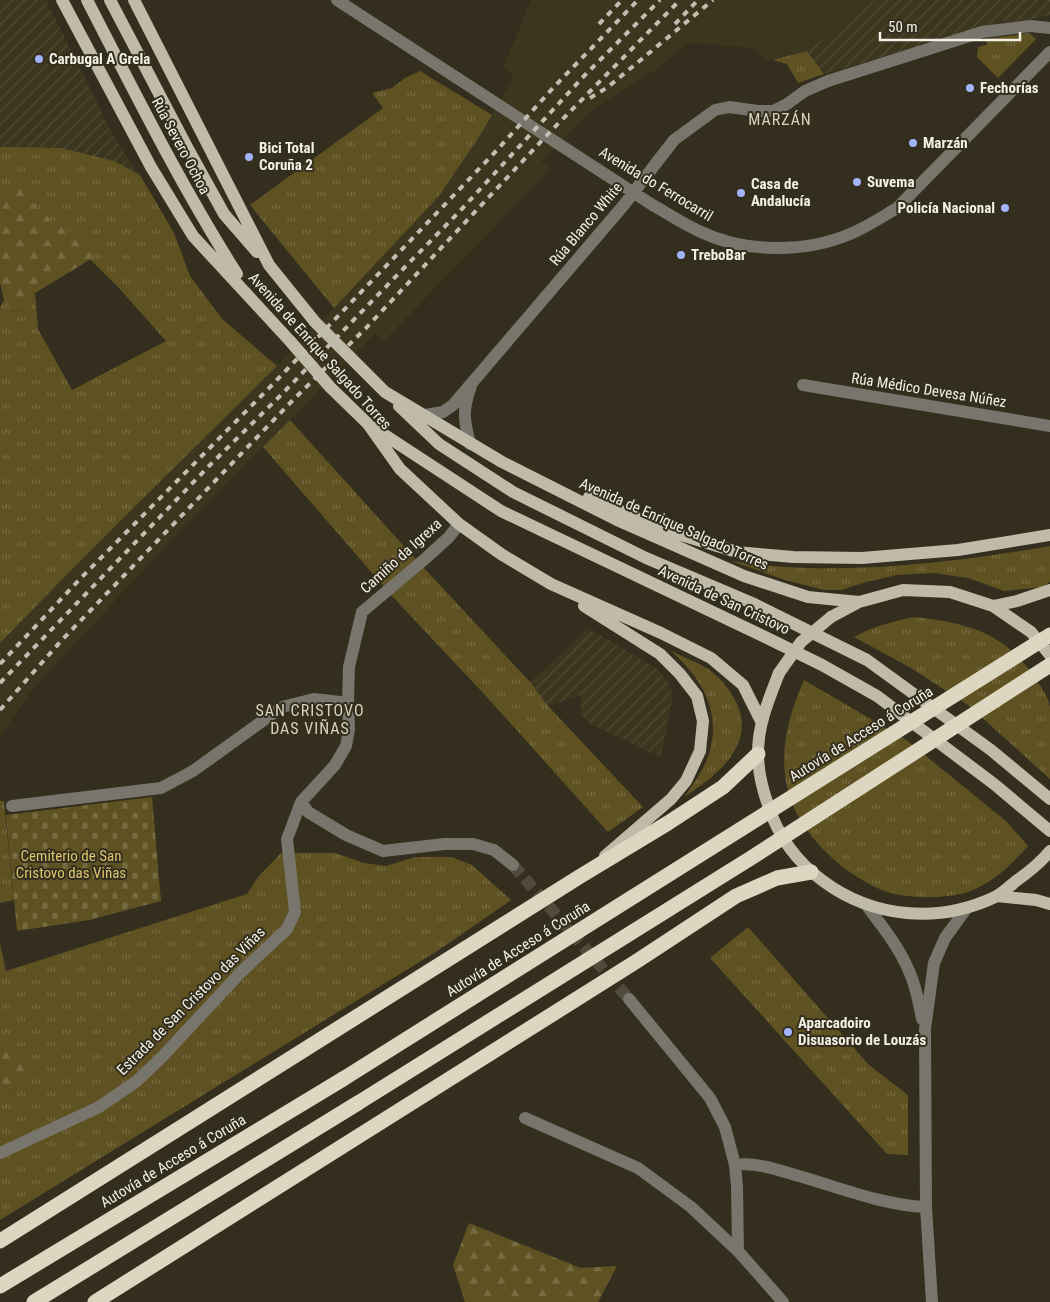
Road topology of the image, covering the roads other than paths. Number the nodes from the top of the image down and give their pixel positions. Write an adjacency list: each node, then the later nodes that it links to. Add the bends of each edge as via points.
1 (62, 0): 10 (main road, Avenida de Enrique Salgado Torres, via 151,167 193,236)
2 (87, 0): 10 (main road, Rúa Severo Ochoa, via 207,228)
3 (110, 0): 9 (main road, Rúa Severo Ochoa, via 224,214)
4 (134, 0): 9 (main road, Avenida de Enrique Salgado Torres)
5 (336, 0): 8 (street, Avenida do Ferrocarril)
6 (1050, 28): 8 (street, Rúa Blanco White, via 1030,26 982,32 828,81 773,111 729,107 714,110 674,140)
7 (1050, 52): 8 (street, Avenida do Ferrocarril, via 897,208 849,234 789,247 738,244 700,232)
8 (634, 193): 11 (street, Rúa Blanco White)
9 (269, 265): 13 (main road, Avenida de Enrique Salgado Torres, via 315,322)
10 (255, 302): 15 (main road, Avenida de Enrique Salgado Torres, via 330,387)
11 (472, 382): 14 (street, Rúa Blanco White, via 453,405 443,412); 17 (street, Rúa Blanco White, via 464,420)
12 (803, 385): 16 (street, Rúa Médico Devesa Núñez)
13 (385, 392): 14 (main road, Avenida de Enrique Salgado Torres); 31 (main road, Avenida de San Cristovo, via 439,444 513,492 646,558 752,603 868,660 992,750)
14 (425, 415): 17 (main road, Avenida de Enrique Salgado Torres)
15 (368, 424): 19 (main road, Avenida de Enrique Salgado Torres, via 400,469); 34 (main road, Avenida de San Cristovo, via 501,511 822,665 877,696 994,784)
16 (1050, 426)
17 (470, 444): 18 (main road, Avenida de Enrique Salgado Torres)
18 (537, 480): 20 (main road, Avenida de Enrique Salgado Torres, via 594,499 681,535 737,552 862,558 958,550); 23 (main road, Avenida de Enrique Salgado Torres, via 744,576 808,597)
19 (459, 524): 21 (main road, Avenida de Enrique Salgado Torres); 28 (street, Camiño da Igrexa, via 426,558 362,612 349,667)
20 (1050, 535)
21 (551, 584): 29 (main road, Avenida de Enrique Salgado Torres, via 711,658 743,685); 38 (main road, via 660,654 696,696 703,721 700,751 686,780 671,799)
22 (1050, 590): 24 (main road)
23 (859, 602): 24 (main road, via 904,590 950,592); 29 (main road, bridge, via 830,617 801,642 779,672)
24 (993, 606): 26 (main road, via 1031,632)
25 (1050, 635): 51 (highway, Autovía de Acceso á Coruña, bridge, via 343,1079)
26 (1050, 655)
27 (1050, 665): 52 (highway, bridge, via 751,858)
28 (348, 703): 32 (street, Camiño da Igrexa, via 346,746 335,765); 33 (street, via 314,699 282,708 193,771 161,788)
29 (761, 721): 30 (main road)
30 (758, 754): 37 (main road, via 762,787 772,818 783,839); 38 (highway, via 722,787)
31 (1050, 799)
32 (301, 802): 36 (street, via 308,812 346,835 383,851 472,844 494,850); 46 (street, Estrada de San Cristovo das Viñas, via 287,839 295,912 287,928 240,972 137,1081 99,1107)
33 (12, 806)
34 (1050, 831)
35 (1050, 851): 39 (main road, via 1040,864)
36 (513, 864)
37 (811, 872): 41 (main road, via 837,892); 53 (highway, via 778,878 736,896)
38 (579, 877): 49 (highway)
39 (997, 896): 40 (main road); 42 (main road)
40 (1050, 904)
41 (868, 906): 42 (main road, via 900,913 926,914); 44 (street, via 909,970)
42 (966, 909): 44 (street, via 945,938 934,963)
43 (629, 998): 47 (street, via 710,1098 725,1127)
44 (925, 1029): 48 (street)
45 (525, 1118): 50 (street, via 638,1168 691,1207)
46 (0, 1153)
47 (735, 1165): 48 (street, via 768,1167 879,1199); 50 (street)
48 (926, 1207): 55 (street)
49 (0, 1241)
50 (738, 1251): 54 (street)
51 (0, 1286)
52 (34, 1302)
53 (95, 1302)
54 (783, 1302)
55 (932, 1302)

